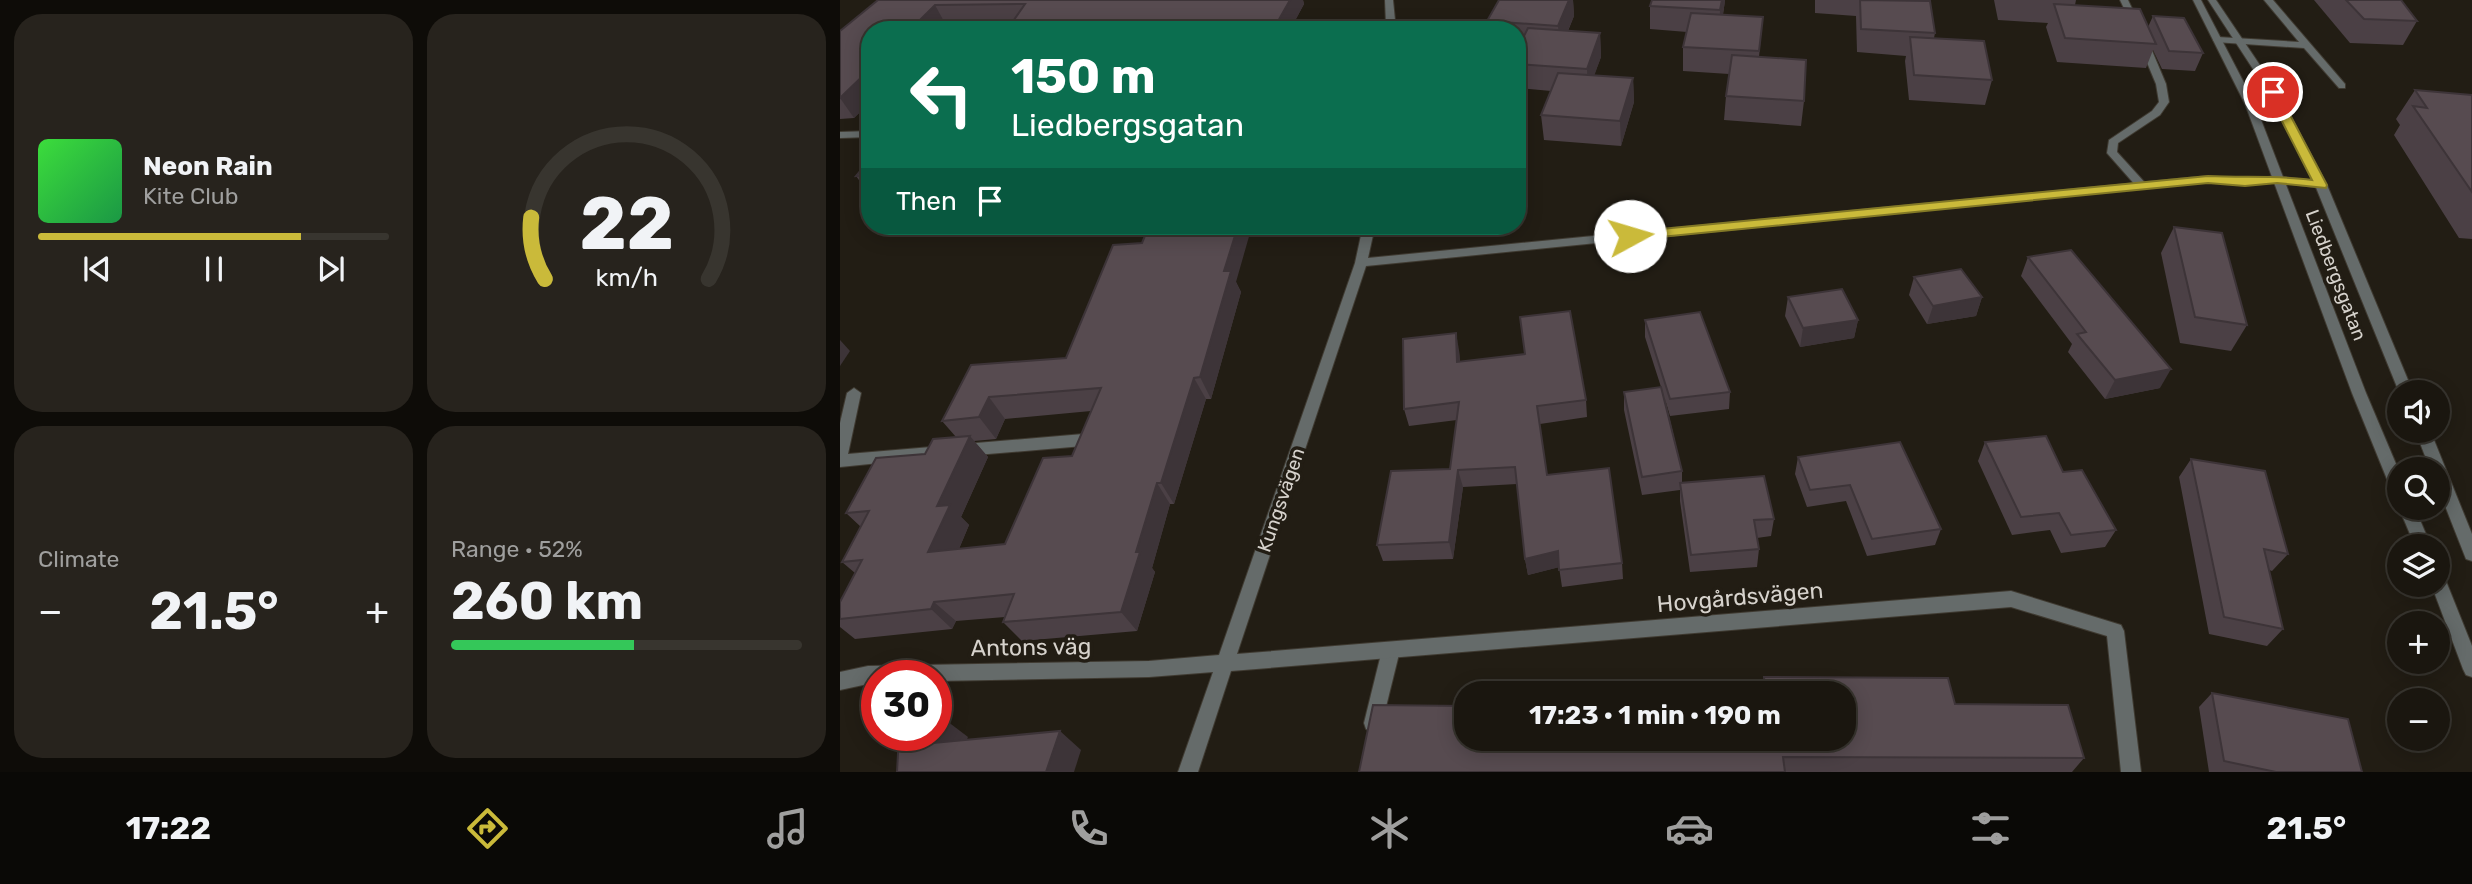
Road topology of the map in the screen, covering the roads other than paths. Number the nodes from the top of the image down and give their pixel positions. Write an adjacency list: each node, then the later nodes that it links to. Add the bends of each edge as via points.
1 (1389, 0): 6 (street)
2 (2123, 0): 14 (street, via 2161,84 2164,102 2156,113 2113,142 2112,153)
3 (2197, 0): 7 (street, Liedbergsgatan)
4 (2212, 0): 8 (street, Liedbergsgatan)
5 (2268, 0): 9 (street)
6 (1390, 21)
7 (2218, 40): 8 (street); 13 (street, Liedbergsgatan, via 2250,104)
8 (2239, 42): 9 (street); 15 (street, Liedbergsgatan, via 2273,92)
9 (2306, 44): 10 (street)
10 (2342, 86)
11 (861, 134): 12 (street)
12 (840, 135)
13 (2277, 179): 14 (street); 15 (street); 22 (street, Liedbergsgatan)
14 (2141, 185): 17 (street)
15 (2321, 185): 18 (street, Liedbergsgatan)
16 (1367, 235): 17 (street, Kungsvägen)
17 (1361, 263): 28 (street, Kungsvägen)
18 (2401, 380)
19 (854, 393): 21 (street)
20 (1095, 439): 23 (street)
21 (840, 455)
22 (2387, 460)
23 (840, 461)
24 (2450, 499): 25 (street)
25 (2472, 554)
26 (2444, 597): 29 (street)
27 (1391, 650): 28 (street, Hovgårdsvägen); 31 (street); 33 (street, Hovgårdsvägen, via 2011,599 2115,631)
28 (1223, 662): 30 (street, Antons väg, via 1149,669 867,674); 32 (street, Kungsvägen)
29 (2472, 669)
30 (840, 681)
31 (1368, 745)
32 (1188, 772)
33 (2131, 772)

